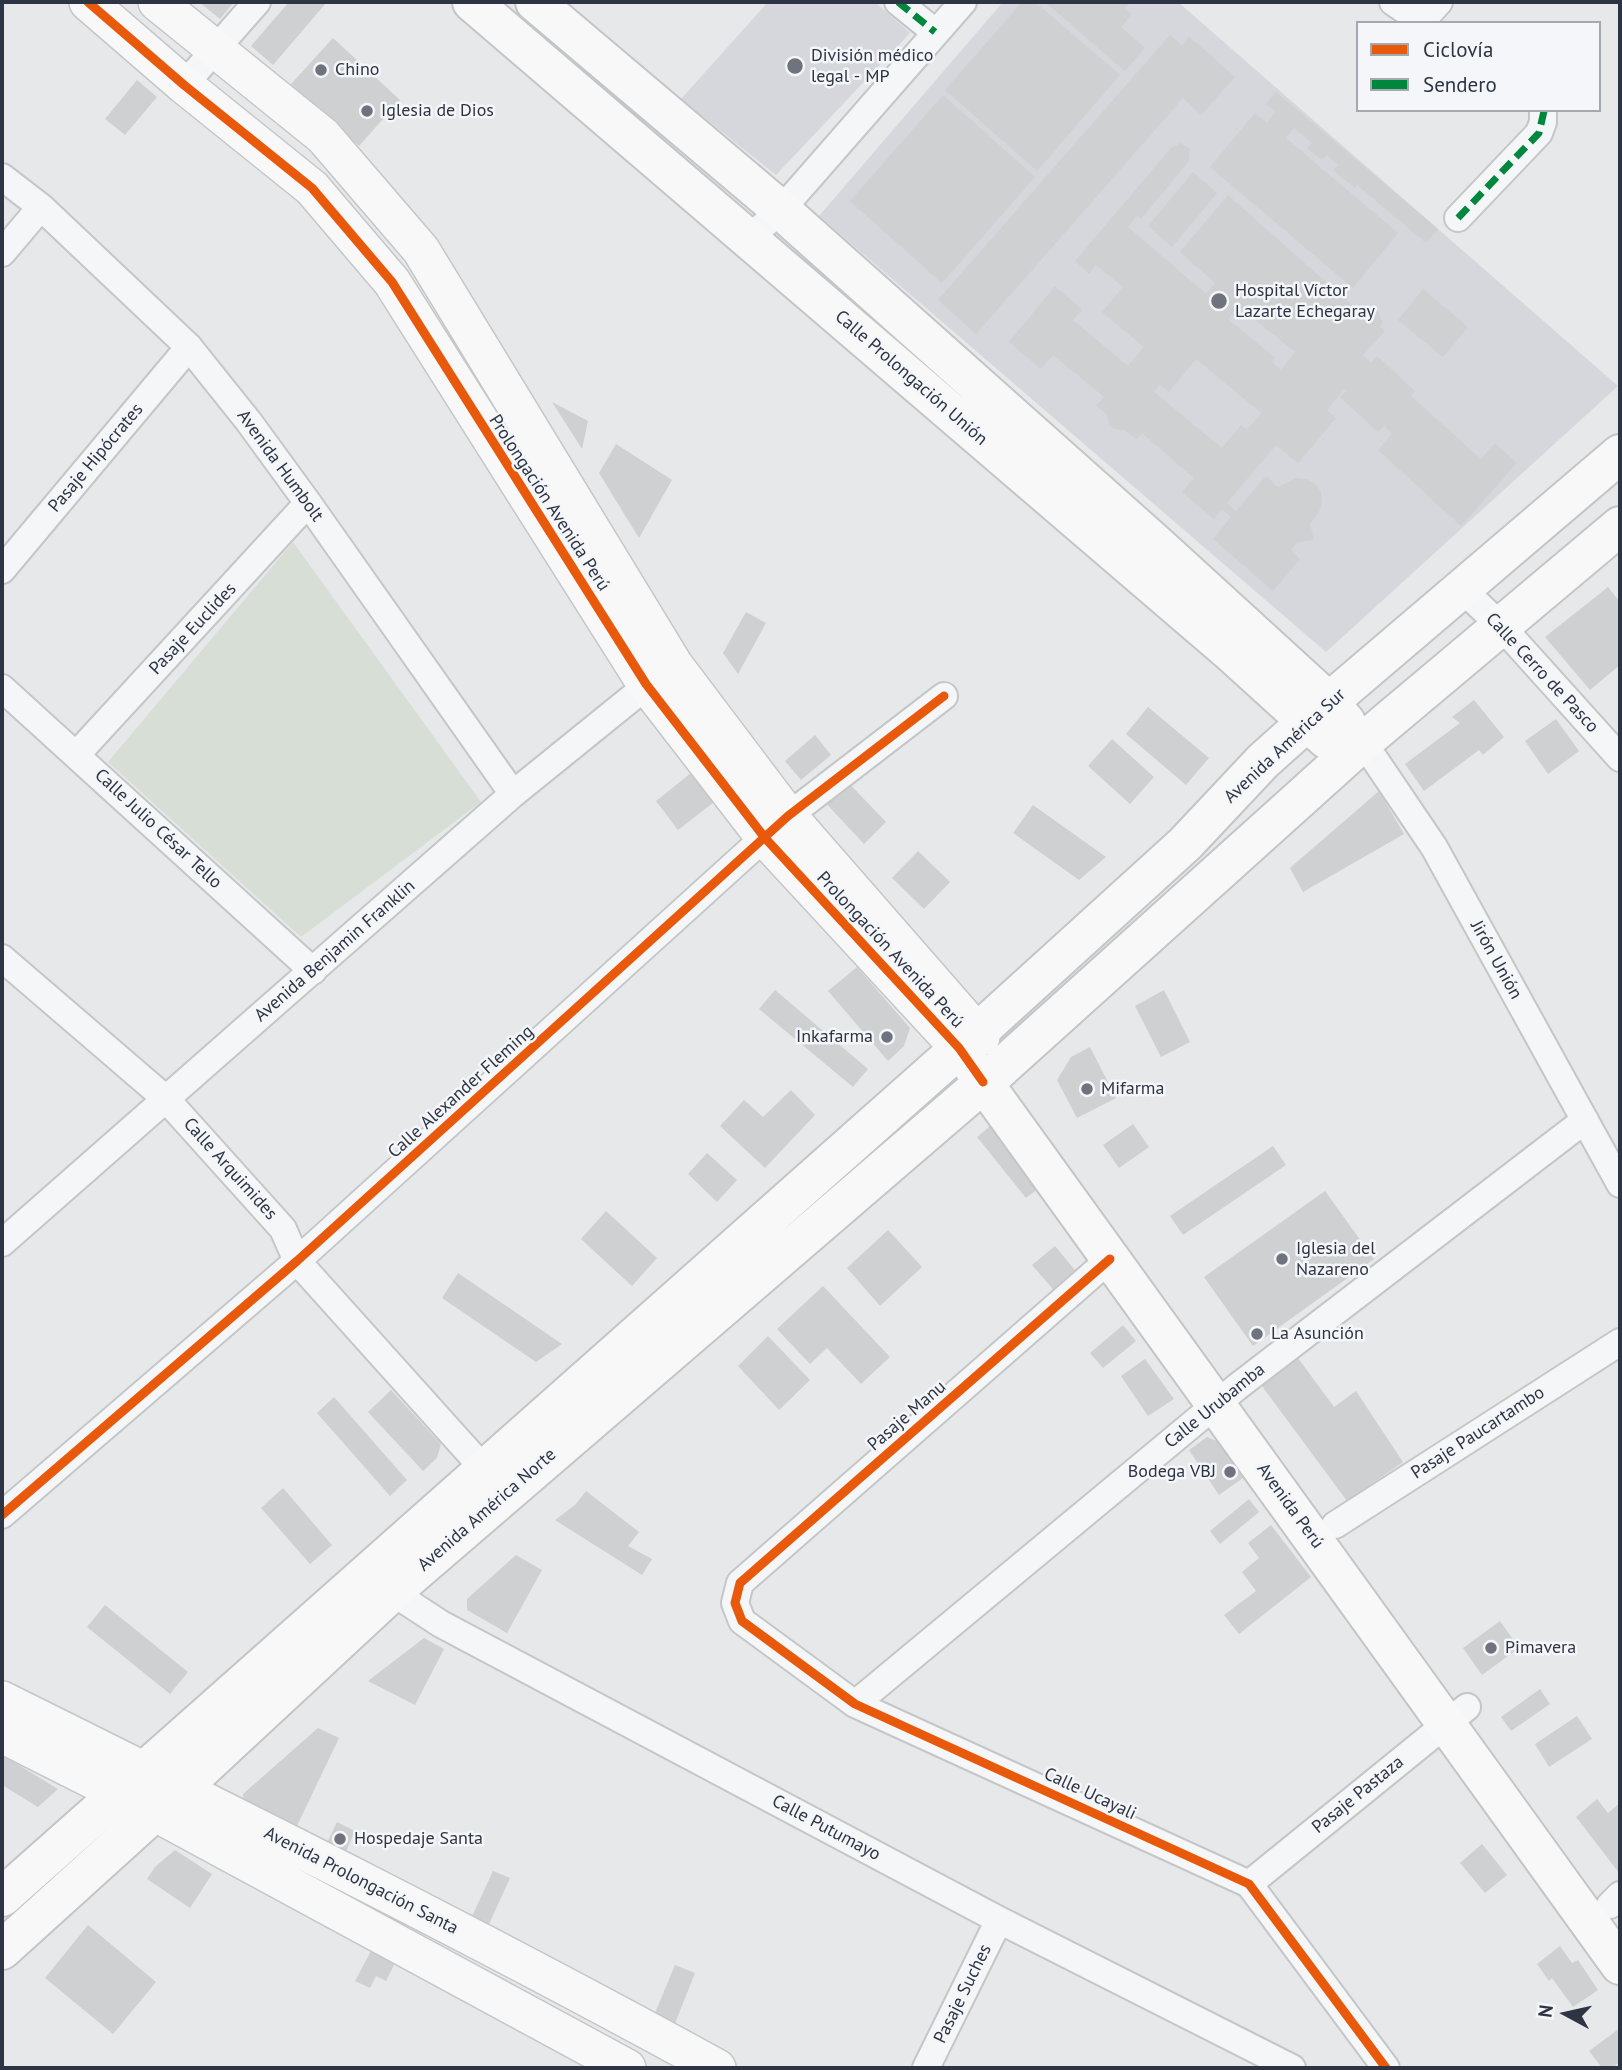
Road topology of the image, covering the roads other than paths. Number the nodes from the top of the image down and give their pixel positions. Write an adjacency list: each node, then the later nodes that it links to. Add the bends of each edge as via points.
1 (88, 2): 12 (street, Prolongación Avenida Perú)
2 (157, 2): 11 (street, Prolongación Avenida Perú)
3 (257, 2): 11 (street)
4 (472, 2): 18 (main road, Calle Prolongación Unión)
5 (534, 2): 16 (main road, Calle Prolongación Unión)
6 (898, 2): 10 (street)
7 (962, 2): 10 (street)
8 (1393, 2): 9 (street)
9 (1428, 15)
10 (935, 32): 16 (street)
11 (215, 49): 12 (street); 27 (street, Prolongación Avenida Perú, via 323,136 421,250)
12 (184, 85): 27 (street, Prolongación Avenida Perú, via 312,188 392,282)
13 (1544, 112): 17 (street, via 1539,133)
14 (2, 177): 15 (street, Avenida Humbolt)
15 (41, 207): 19 (street); 20 (street, Avenida Humbolt)
16 (781, 210): 18 (street); 30 (main road, Calle Prolongación Unión, via 1157,545)
17 (1458, 218)
18 (748, 239): 30 (main road, Calle Prolongación Unión, via 1228,650)
19 (2, 254)
20 (189, 347): 22 (street, Avenida Humbolt); 24 (street, Pasaje Hipócrates)
21 (1620, 454): 25 (main road, Avenida América Sur)
22 (308, 503): 32 (street, Pasaje Euclides); 34 (street, Avenida Humbolt)
23 (1620, 526): 26 (main road)
24 (2, 570)
25 (1463, 590): 26 (street, Calle Cerro de Pasco); 30 (main road, Avenida América Sur)
26 (1502, 627): 31 (main road); 33 (street, Calle Cerro de Pasco)
27 (660, 674): 34 (street, Avenida Benjamin Franklin); 35 (street, Prolongación Avenida Perú)
28 (2, 688): 32 (street, Calle Julio César Tello)
29 (944, 696): 35 (street, Calle Alexander Fleming)
30 (1317, 712): 31 (main road, Calle Prolongación Unión); 38 (main road, Avenida América Sur, via 1263,761 1185,844)
31 (1355, 749): 39 (main road); 41 (street, Jirón Unión, via 1434,847)
32 (77, 754): 37 (street, Calle Julio César Tello)
33 (1620, 758)
34 (513, 794): 37 (street, Avenida Benjamin Franklin)
35 (776, 827): 38 (street, Prolongación Avenida Perú); 45 (street, Calle Alexander Fleming)
36 (2, 958): 40 (street, Calle Arquimides)
37 (313, 971): 40 (street, Avenida Benjamin Franklin)
38 (968, 1040): 39 (street, Avenida Perú); 48 (main road, Avenida América Norte)
39 (993, 1074): 44 (main road, Avenida Perú); 47 (main road, Avenida Perú); 51 (main road, Avenida América Norte)
40 (166, 1099): 43 (street, Avenida Benjamin Franklin); 45 (street, Calle Arquimides, via 283,1228)
41 (1585, 1120): 42 (street, Jirón Unión); 47 (street, Calle Urubamba)
42 (1620, 1184)
43 (5, 1233)
44 (1110, 1259): 47 (main road, Avenida Perú); 52 (street, Pasaje Manu, via 740,1583)
45 (297, 1261): 48 (street, Calle Arquimides); 49 (street, Calle Alexander Fleming)
46 (1620, 1342): 50 (street, Pasaje Paucartambo)
47 (1226, 1395): 50 (main road, Avenida Perú); 54 (street, Calle Urubamba); 55 (main road, Avenida Perú)
48 (484, 1469): 51 (main road, Avenida América Norte)
49 (2, 1515)
50 (1335, 1525): 55 (main road, Avenida Perú)
51 (380, 1581): 57 (main road, Avenida América Norte); 58 (main road, Avenida América Norte); 62 (street, Calle Putumayo, via 441,1623)
52 (735, 1603): 54 (street, Calle Ucayali, via 742,1621)
53 (2, 1700): 57 (street, Avenida Prolongación Santa)
54 (855, 1704): 59 (street, Calle Ucayali)
55 (1456, 1715): 59 (street, Pasaje Pastaza); 61 (main road, Avenida Perú); 64 (main road, Avenida Perú)
56 (2, 1734): 57 (street, Avenida Prolongación Santa)
57 (131, 1782): 58 (street, Avenida Prolongación Santa); 60 (main road, Avenida América Norte)
58 (168, 1800): 63 (main road, Avenida América Norte); 65 (street, Avenida Prolongación Santa); 66 (street, Avenida Prolongación Santa)
59 (1249, 1884): 70 (street, Calle Ucayali)
60 (2, 1897)
61 (1617, 1906)
62 (999, 1920): 68 (street, Pasaje Suches); 69 (street, Calle Putumayo)
63 (2, 1950)
64 (1620, 1965)
65 (635, 2023): 66 (street); 67 (street, Avenida Prolongación Santa)
66 (618, 2066)
67 (717, 2068)
68 (926, 2068)
69 (1292, 2068)
70 (1385, 2068)

